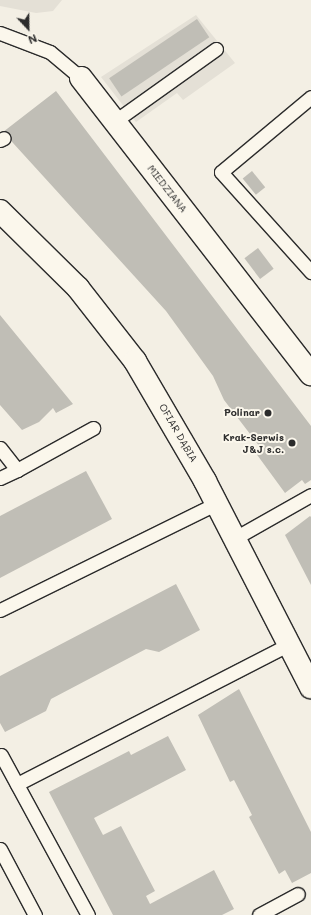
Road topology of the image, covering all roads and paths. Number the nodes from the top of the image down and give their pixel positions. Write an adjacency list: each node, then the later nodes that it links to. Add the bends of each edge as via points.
1 (0, 34): 3 (lane, MIEDZIANA, via 50,52)
2 (216, 49): 5 (lane)
3 (81, 78): 5 (street, MIEDZIANA)
4 (311, 98): 7 (lane, via 221,172)
5 (115, 121): 8 (street, MIEDZIANA)
6 (0, 211): 14 (street, OFIAR DĄBIA, via 78,288 135,361)
7 (311, 272)
8 (311, 374)
9 (93, 428): 11 (lane)
10 (0, 448): 11 (lane)
11 (17, 470): 12 (lane)
12 (0, 478)
13 (311, 495): 15 (lane)
14 (217, 503): 15 (street, OFIAR DĄBIA); 16 (lane)
15 (235, 538): 17 (street, OFIAR DĄBIA)
16 (0, 610)
17 (289, 644): 18 (street, OFIAR DĄBIA); 20 (lane)
18 (311, 687)
19 (1, 755): 20 (lane)
20 (17, 784): 24 (lane)
21 (0, 849): 23 (lane)
22 (298, 894): 25 (lane)
23 (35, 915)
24 (88, 915)
25 (259, 915)

